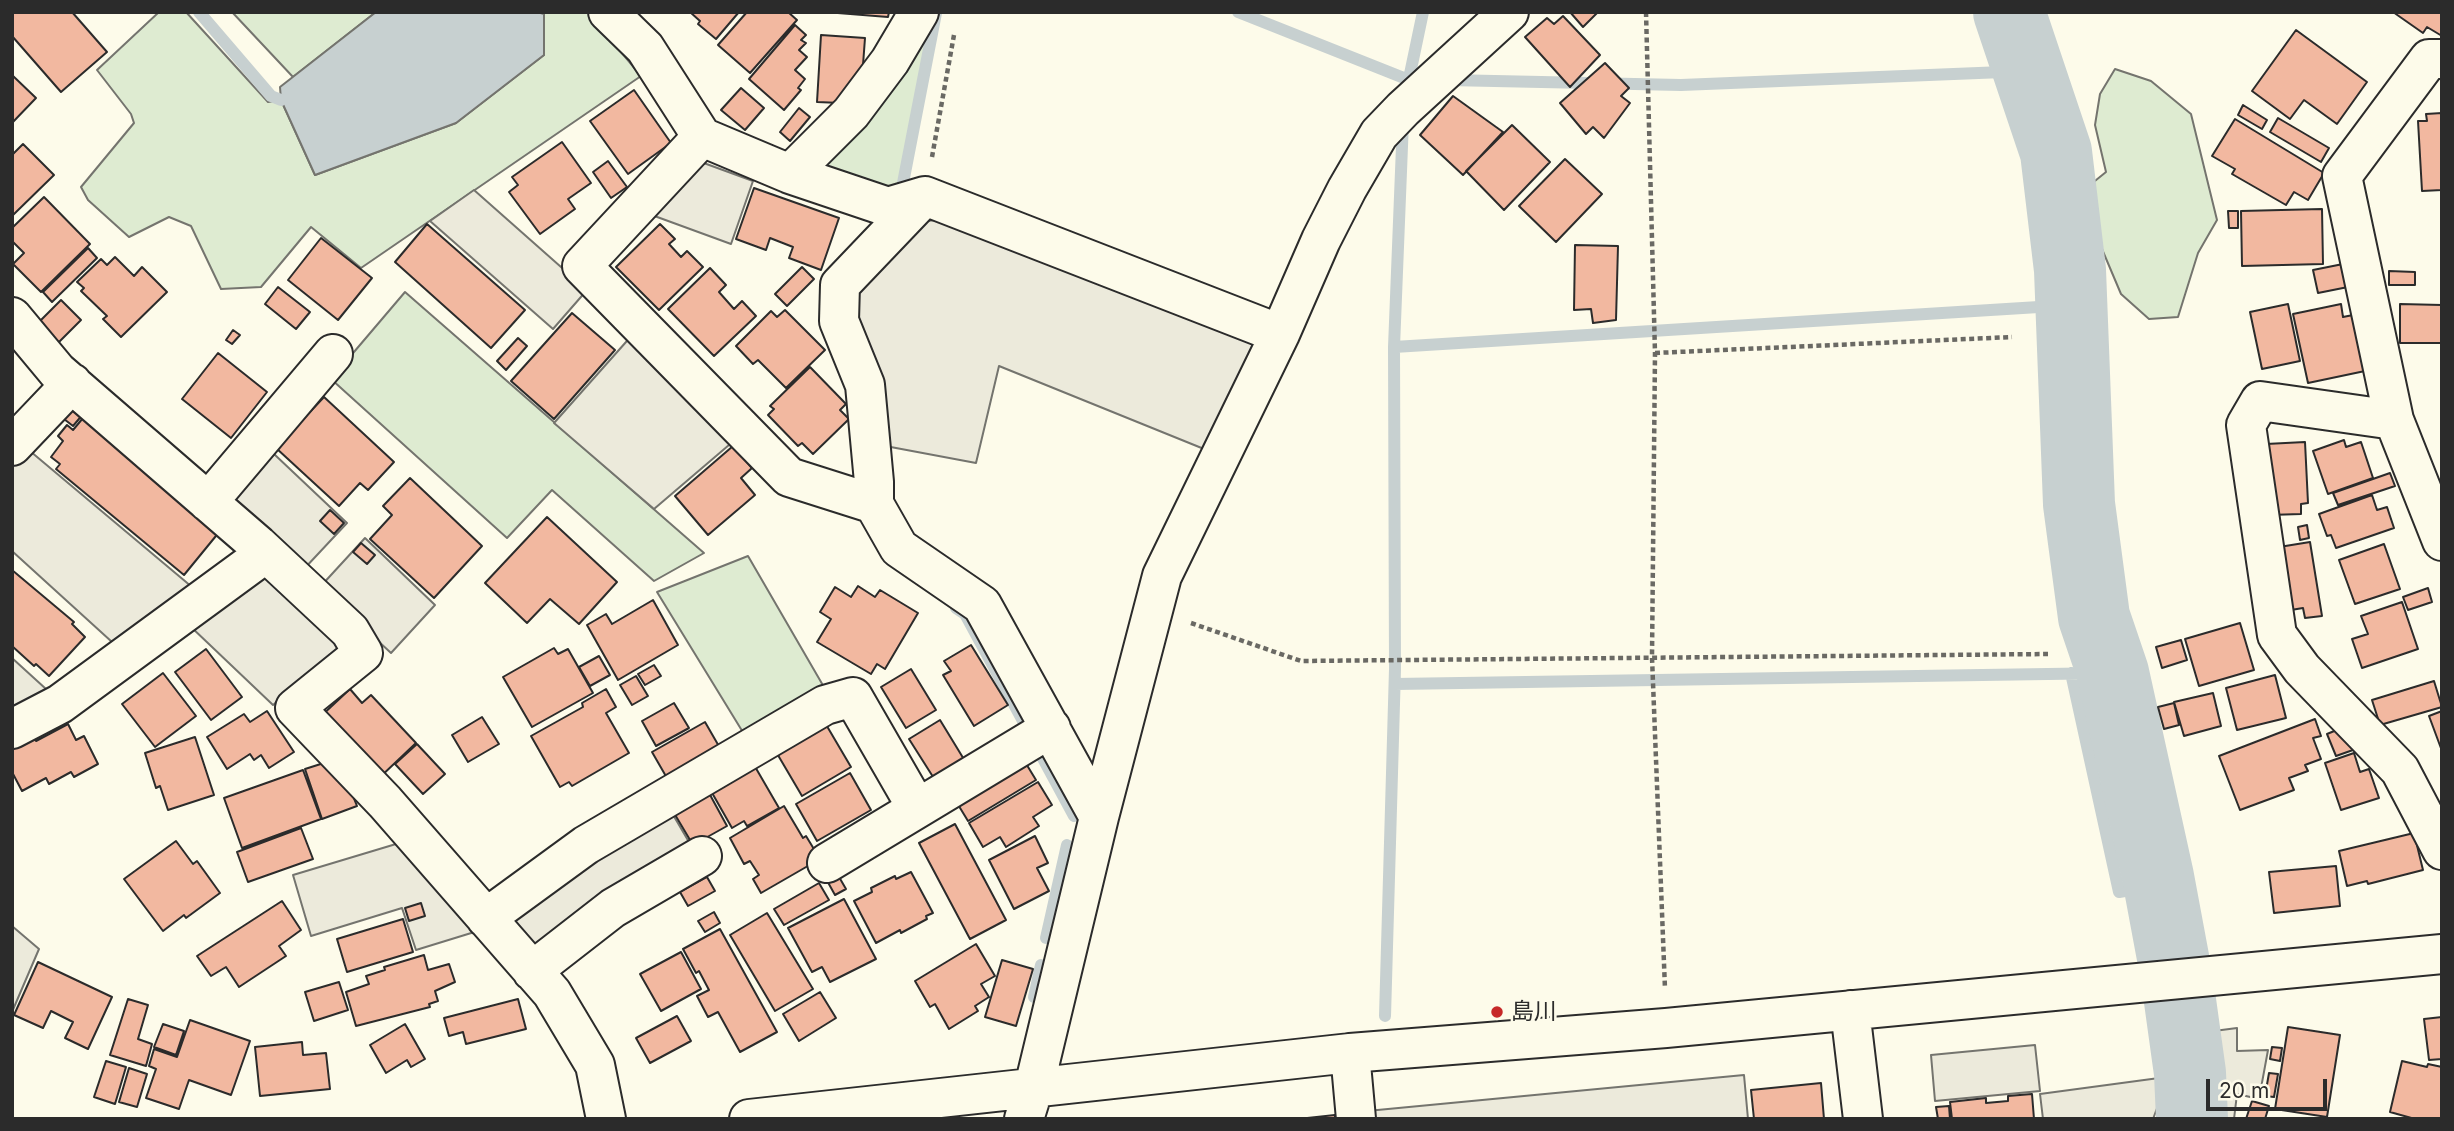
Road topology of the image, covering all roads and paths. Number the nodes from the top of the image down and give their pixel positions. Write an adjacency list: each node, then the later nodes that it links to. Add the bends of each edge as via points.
1 (607, 12): 7 (street, via 645,48)
2 (919, 12): 8 (street, via 851,113)
3 (1509, 12): 11 (street, via 1379,134 1346,189)
4 (1646, 12): 13 (path)
5 (956, 25): 9 (path)
6 (2442, 59): 16 (street, via 2429,60 2342,176)
7 (702, 137): 8 (street); 19 (street, via 582,266 789,477)
8 (790, 174): 9 (street, via 888,207)
9 (925, 196): 11 (street); 19 (street, via 839,285 839,321 865,385)
10 (12, 317): 15 (street)
11 (1280, 334): 22 (street, via 1162,576)
12 (2012, 337): 13 (path)
13 (1655, 353): 24 (path)
14 (333, 354): 18 (street)
15 (72, 383): 17 (street); 18 (street)
16 (2394, 420): 20 (street); 29 (street, via 2260,401 2246,425 2277,635 2302,668 2400,770)
17 (12, 446)
18 (208, 502): 21 (street)
19 (874, 504): 25 (street, via 899,548 982,605)
20 (2442, 541)
21 (266, 552): 26 (street, via 60,704); 32 (street, via 350,631 363,653 295,708)
22 (1153, 609): 24 (path, via 1301,661); 28 (street)
23 (2048, 654): 24 (path)
24 (1652, 657): 36 (path)
25 (1051, 728): 27 (street); 28 (street)
26 (12, 729)
27 (917, 808): 31 (street); 32 (street, via 853,697 825,705 586,845)
28 (1099, 817): 38 (street)
29 (2442, 850)
30 (702, 856): 34 (street, via 612,908)
31 (827, 863)
32 (486, 918): 34 (street)
33 (2442, 954): 35 (street)
34 (532, 971): 39 (street, via 552,993 595,1065)
35 (1850, 1010): 36 (street); 42 (street)
36 (1666, 1028): 37 (street)
37 (1350, 1053): 38 (street); 41 (street)
38 (1029, 1103): 40 (street)
39 (606, 1119)
40 (749, 1119)
41 (1356, 1119)
42 (1863, 1119)

